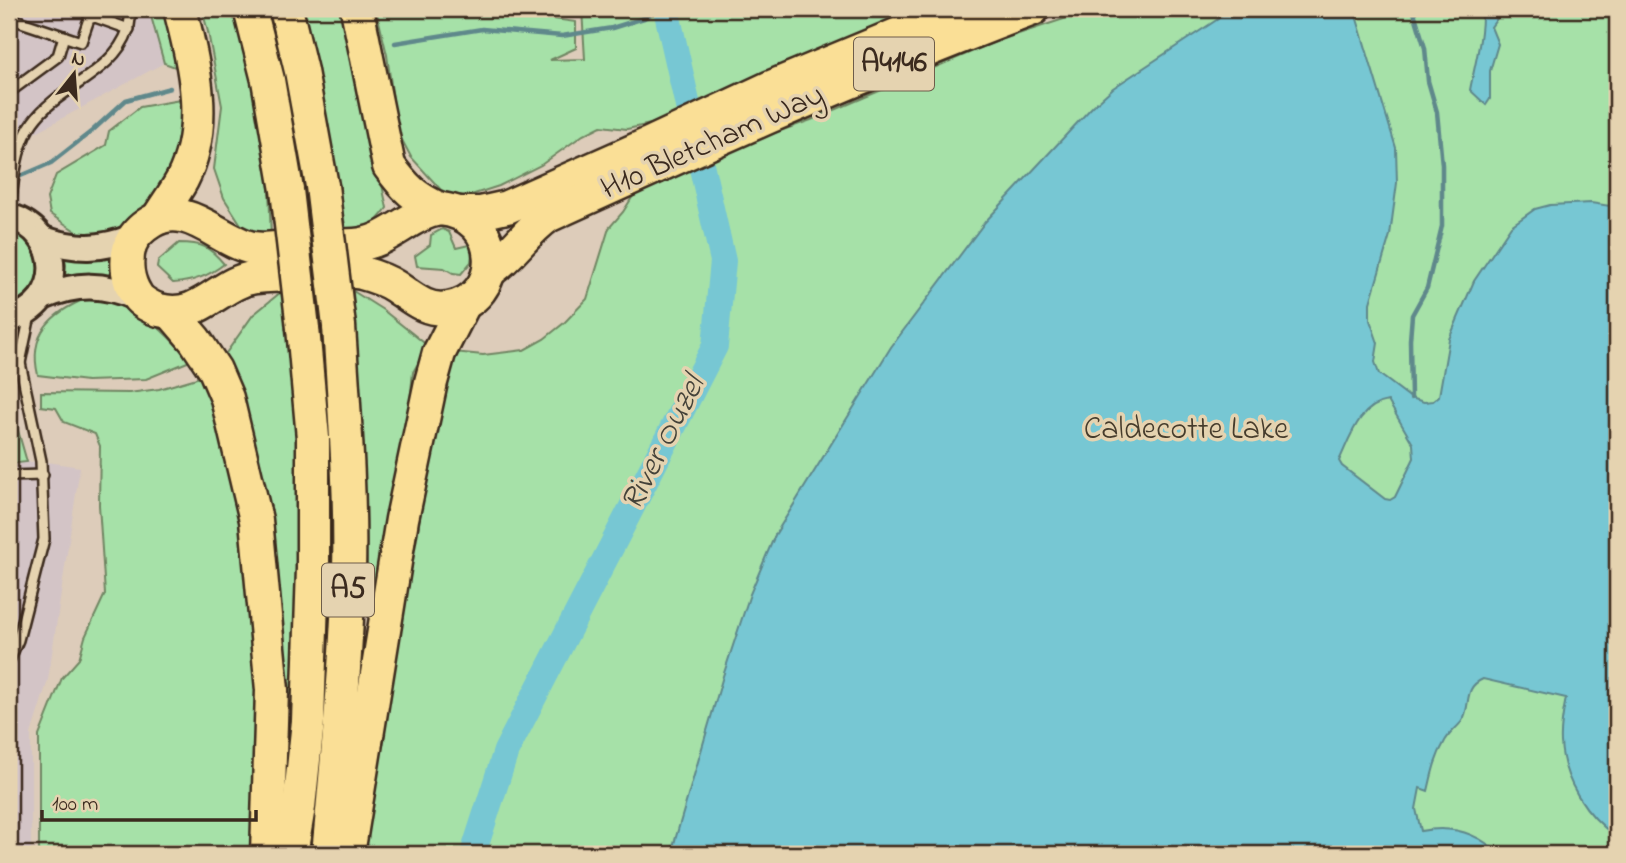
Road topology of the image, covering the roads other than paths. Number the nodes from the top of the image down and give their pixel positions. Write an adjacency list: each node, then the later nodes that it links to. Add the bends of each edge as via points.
1 (131, 9): 9 (lane)
2 (180, 9): 19 (highway, via 198,99 195,144 182,180)
3 (250, 9): 33 (highway, A5, bridge, via 287,190 313,438 307,721)
4 (286, 9): 34 (highway, A5, bridge, via 322,186 346,428 349,570)
5 (357, 9): 17 (highway, via 389,166 419,199)
6 (959, 9): 12 (highway, H10 Bletcham Way / A4146)
7 (1033, 9): 12 (highway, H10 Bletcham Way / A4146)
8 (9, 18): 10 (lane)
9 (129, 29): 10 (lane, via 95,17 89,19 81,42); 14 (lane, via 113,57 56,98 33,123)
10 (64, 36): 11 (lane, via 58,56)
11 (9, 92)
12 (749, 112): 15 (highway, H10 Bletcham Way / A4146)
13 (9, 142): 14 (lane)
14 (21, 146): 16 (lane)
15 (656, 154): 17 (highway, H10 Bletcham Way / A4146, via 506,207 480,213); 22 (highway, H10 Bletcham Way / A4146, via 548,216 520,240 505,261)
16 (9, 210)
17 (450, 211): 19 (highway, H10 Bletcham Way, via 426,211 391,234 357,245 255,248 232,242 198,220 178,215); 22 (highway, via 474,221 483,232)
18 (9, 216): 21 (street, via 34,228)
19 (158, 218): 20 (highway)
20 (133, 237): 21 (street, via 88,248); 23 (highway, via 128,273)
21 (43, 239): 24 (street, via 50,253 50,284)
22 (489, 271): 26 (highway, H10 Bletcham Way)
23 (137, 298): 24 (street, via 94,286 59,291); 25 (highway)
24 (28, 309): 28 (lane)
25 (172, 313): 26 (highway, via 194,309 232,284 254,278 358,272 396,286 414,300 447,309); 32 (highway, via 215,370 227,398 256,520 272,690)
26 (451, 329): 35 (highway, via 431,382 402,519)
27 (9, 344): 28 (lane)
28 (20, 363): 29 (lane)
29 (43, 475): 30 (lane); 31 (lane, via 44,539)
30 (9, 476)
31 (9, 661)
32 (267, 854)
33 (291, 854)
34 (328, 854)
35 (348, 854)

